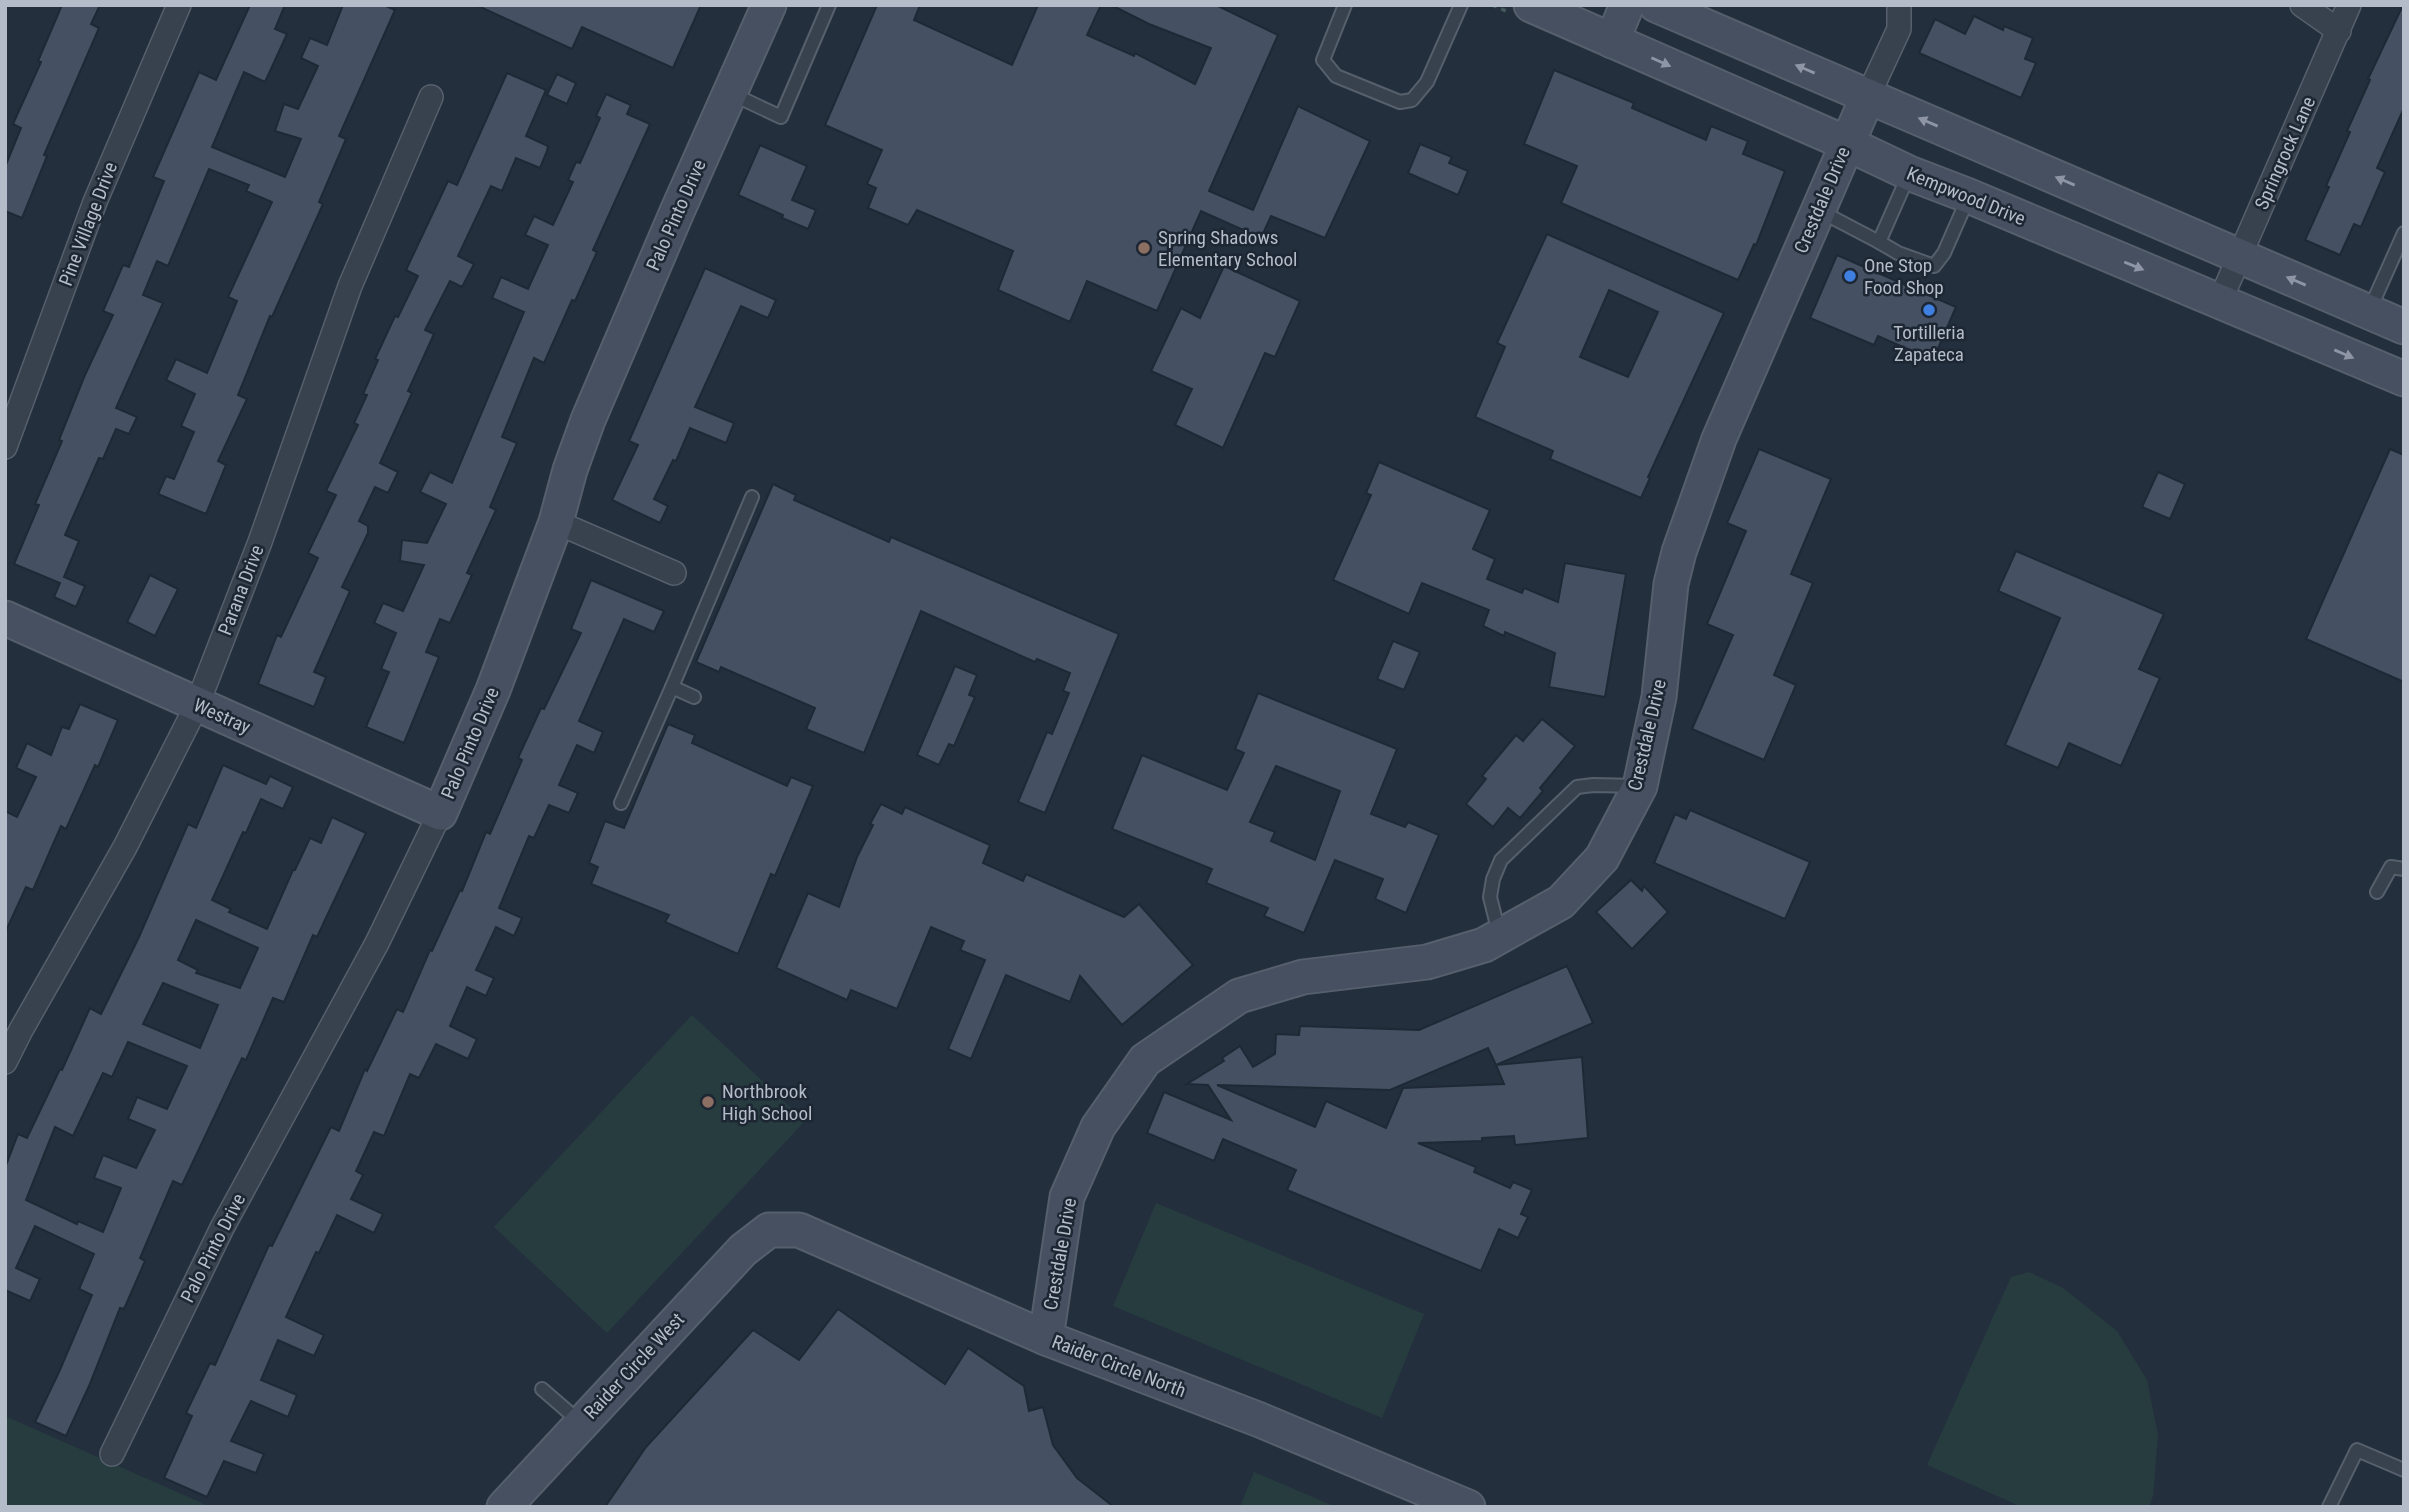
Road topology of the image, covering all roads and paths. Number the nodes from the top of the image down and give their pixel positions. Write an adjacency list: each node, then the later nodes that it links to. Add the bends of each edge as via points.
1 (179, 5): 30 (street, Pine Village Drive, via 94,202)
2 (769, 5): 14 (street, Palo Pinto Drive)
3 (829, 5): 14 (lane, via 781,117)
4 (1345, 5): 5 (lane, via 1325,65 1336,76 1400,102 1412,100 1427,82)
5 (1461, 5)
6 (1531, 5): 13 (street, Kempwood Drive)
7 (1627, 5): 13 (street)
8 (1656, 5): 15 (street, one-way to 8)
9 (1899, 5): 15 (street, Crestdale Drive, via 1899,29)
10 (2302, 5): 12 (street)
11 (2349, 5): 12 (street, Springrock Lane)
12 (2339, 31): 25 (street, Springrock Lane)
13 (1612, 41): 17 (street, Kempwood Drive, one-way to 17)
14 (730, 93): 32 (street, Palo Pinto Drive, via 588,420)
15 (1868, 96): 17 (street, Crestdale Drive); 20 (street, one-way to 15)
16 (431, 97): 37 (street, Parana Drive, via 350,286)
17 (1846, 143): 18 (street, Kempwood Drive); 21 (street, Crestdale Drive)
18 (1909, 173): 19 (street, Kempwood Drive); 23 (lane)
19 (1969, 196): 23 (lane, via 1934,265); 24 (street, Kempwood Drive)
20 (2105, 198): 24 (street); 25 (street)
21 (1818, 209): 23 (lane); 38 (street, Crestdale Drive, via 1719,439 1679,552 1671,584 1659,697)
22 (2404, 233): 27 (lane)
23 (1879, 242)
24 (2086, 246): 26 (street, Kempwood Drive, one-way to 26)
25 (2240, 256): 26 (street, Springrock Lane); 27 (street, one-way to 25)
26 (2220, 302): 29 (street, Kempwood Drive, one-way to 29)
27 (2369, 312): 28 (street)
28 (2404, 327)
29 (2404, 379)
30 (5, 447)
31 (752, 497): 35 (lane)
32 (556, 522): 33 (street); 40 (street, Palo Pinto Drive, via 493,690)
33 (674, 573)
34 (5, 618): 37 (street, Westray)
35 (672, 687): 36 (lane); 39 (lane)
36 (694, 697)
37 (197, 705): 40 (street, Westray); 44 (street, Parana Drive, via 125,847)
38 (1640, 786): 43 (street, Crestdale Drive, via 1594,867 1560,902); 43 (lane, via 1577,787 1501,860 1490,897)
39 (621, 803)
40 (440, 813): 49 (street, Palo Pinto Drive, via 377,943 222,1228)
41 (2404, 869): 42 (lane, via 2391,867)
42 (2377, 892)
43 (1500, 937): 46 (street, Crestdale Drive, via 1427,961 1303,977 1239,996 1145,1060 1098,1127 1068,1198)
44 (5, 1062)
45 (769, 1230): 46 (street, Raider Circle North, via 799,1230); 48 (street, Raider Circle West, via 743,1250)
46 (1046, 1338): 52 (street, Raider Circle North, via 1261,1420)
47 (542, 1389): 48 (lane)
48 (581, 1422): 51 (street, Raider Circle West)
49 (112, 1454)
50 (2404, 1470): 53 (lane, via 2357,1450)
51 (504, 1507)
52 (1468, 1507)
53 (2329, 1507)

